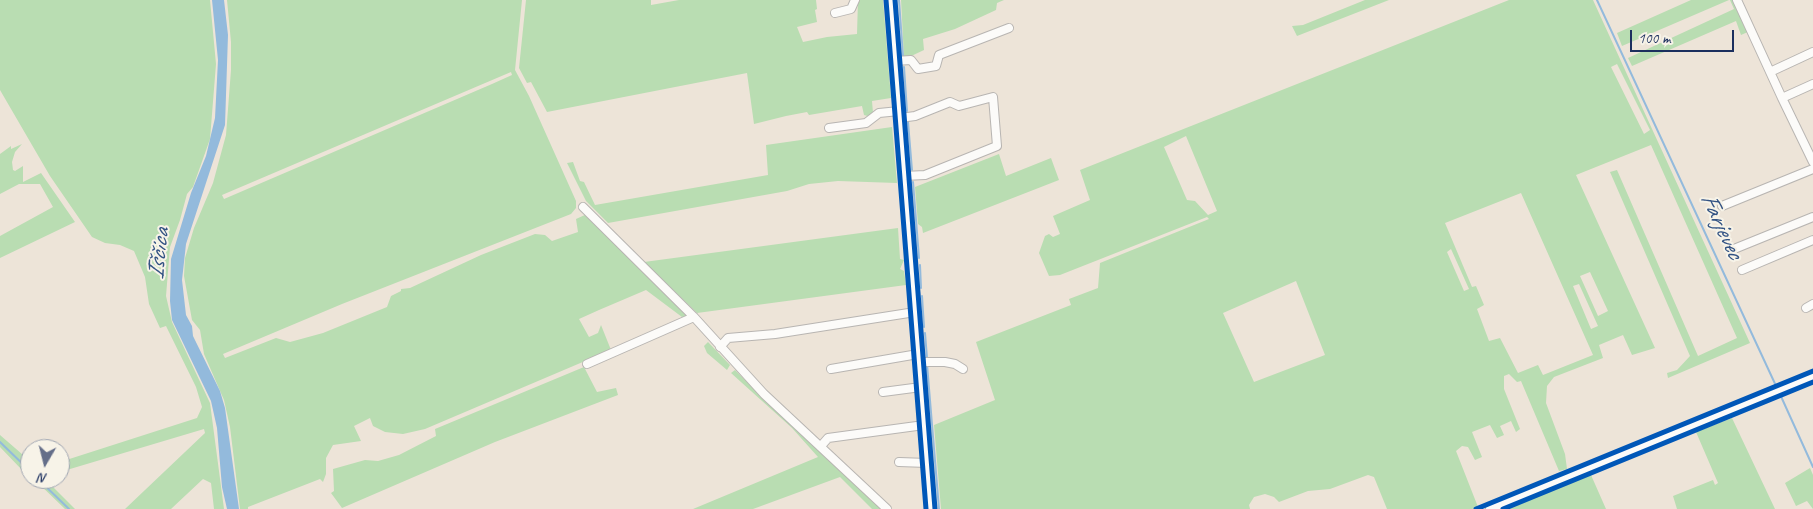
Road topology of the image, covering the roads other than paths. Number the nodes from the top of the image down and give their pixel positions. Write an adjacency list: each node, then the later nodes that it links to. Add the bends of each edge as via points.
1 (855, 0): 4 (street, via 851,9)
2 (890, 0): 7 (street)
3 (1737, 0): 8 (street)
4 (835, 12)
5 (1009, 28): 7 (street, via 939,55 936,66 918,69 911,60)
6 (1813, 52): 8 (street)
7 (895, 61): 11 (street)
8 (1770, 72): 10 (street)
9 (1813, 84): 10 (street)
10 (1782, 98): 13 (street)
11 (900, 114): 12 (street, via 879,113 866,123); 15 (street); 15 (street, via 915,116 950,102 959,106 993,97 997,146 925,175)
12 (829, 128)
13 (1813, 162)
14 (1813, 169): 16 (street)
15 (904, 176): 22 (street)
16 (1722, 206)
17 (583, 207): 23 (street)
18 (1813, 217): 20 (street)
19 (1813, 240): 21 (street)
20 (1734, 249)
21 (1742, 270)
22 (915, 312): 24 (street, via 775,334 728,338); 25 (street)
23 (694, 317): 24 (street); 26 (street)
24 (720, 347): 33 (street)
25 (919, 358): 27 (street); 28 (street, via 955,364); 30 (street)
26 (587, 364)
27 (831, 369)
28 (963, 370)
29 (1813, 377): 38 (street)
30 (921, 387): 31 (street); 32 (street)
31 (882, 392)
32 (924, 425): 33 (street, via 828,438); 35 (street)
33 (820, 446): 36 (street)
34 (899, 462): 35 (street)
35 (927, 463): 37 (street)
36 (887, 509)
37 (931, 509)
38 (1490, 509)

